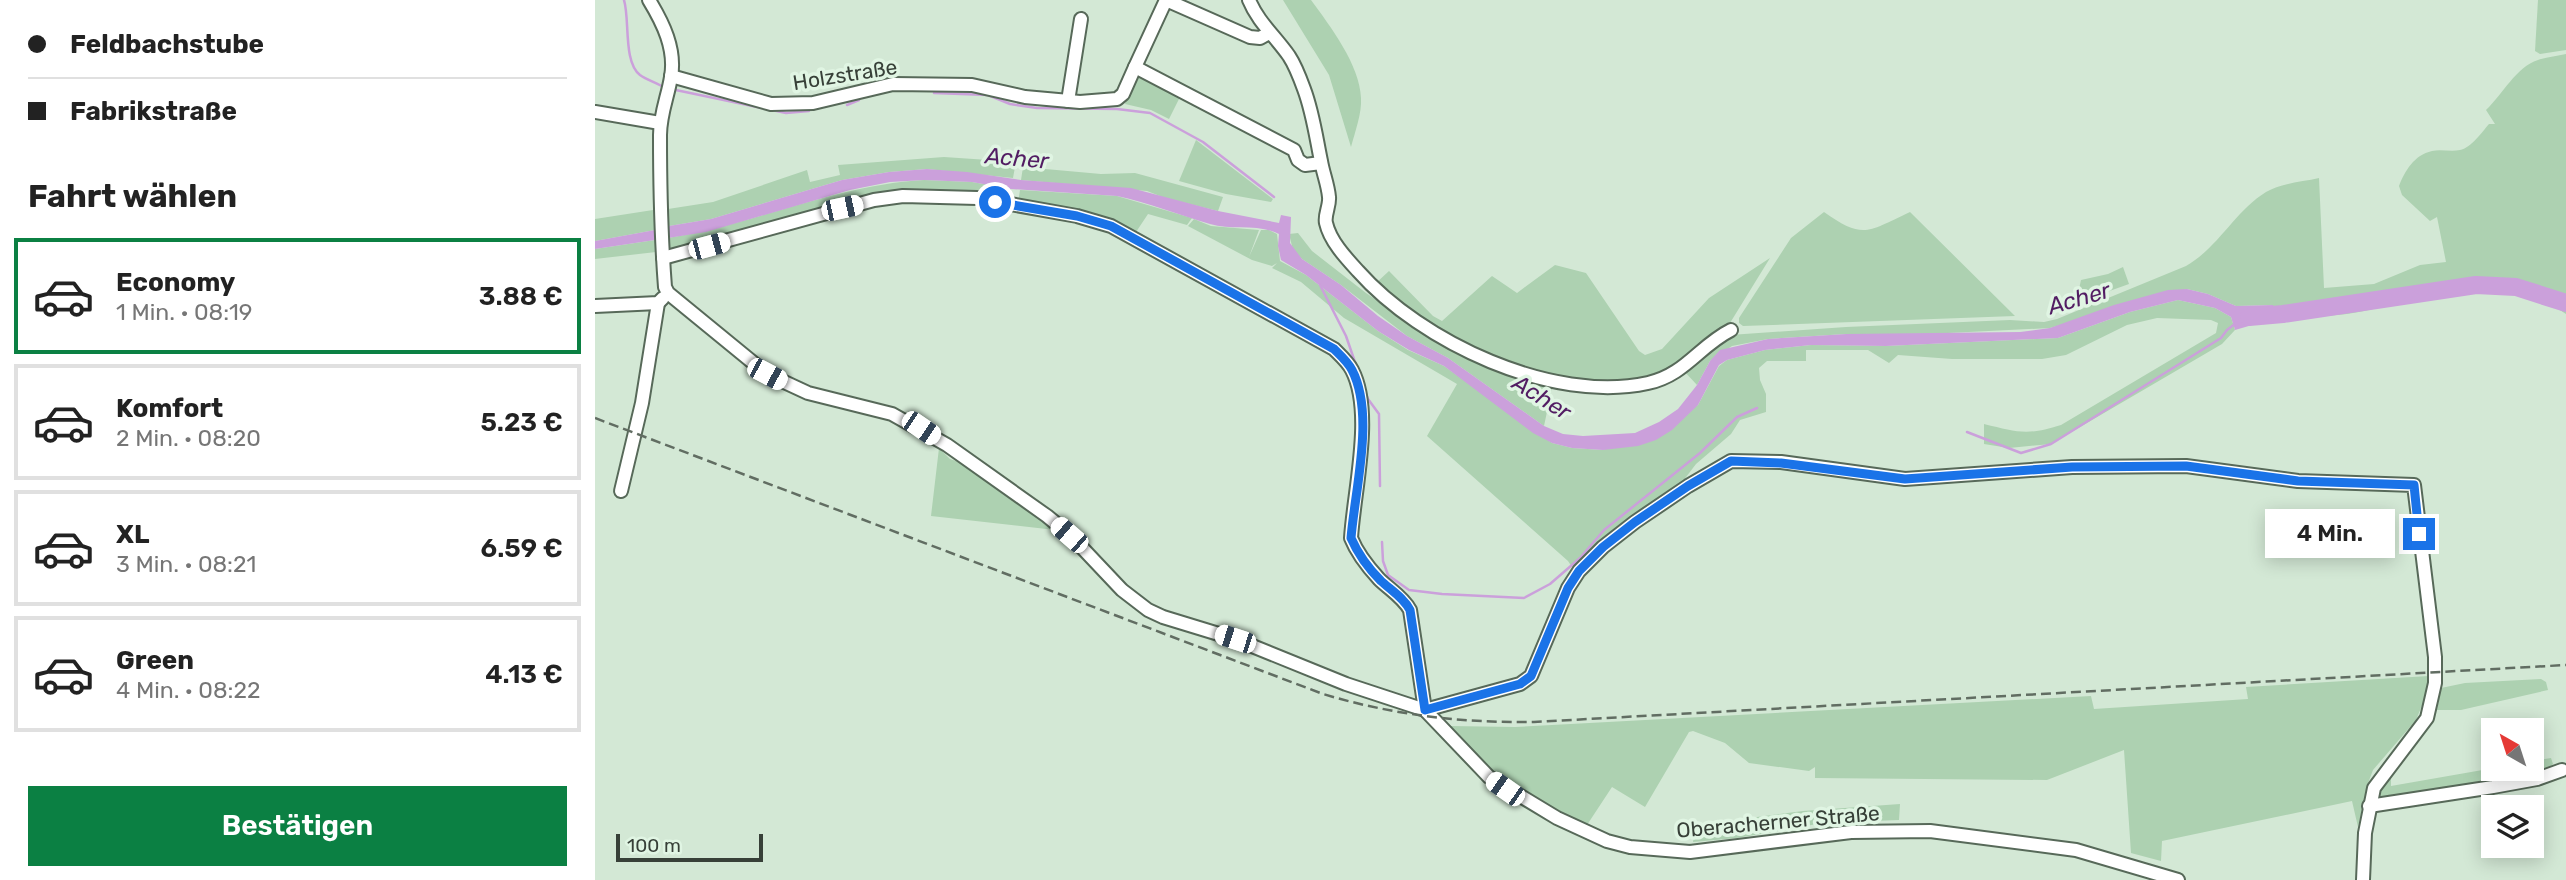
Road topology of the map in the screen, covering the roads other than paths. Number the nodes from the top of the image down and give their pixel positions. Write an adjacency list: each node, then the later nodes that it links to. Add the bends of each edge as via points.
1 (649, 0): 7 (street, via 670,45)
2 (1166, 0): 5 (street, via 1250,37); 6 (street)
3 (1249, 0): 5 (street)
4 (1081, 19): 8 (street)
5 (1269, 33): 11 (street, via 1289,56 1303,86)
6 (1135, 67): 8 (street, Holzstraße, via 1117,99); 12 (street)
7 (668, 85): 8 (street, Holzstraße, via 771,104 813,103 893,84 972,85); 10 (street)
8 (1068, 101)
9 (595, 112): 10 (street)
10 (660, 123): 14 (street)
11 (1318, 145): 12 (street); 13 (street)
12 (1294, 150): 13 (street, via 1305,165)
13 (1321, 163): 18 (street, via 1330,201 1325,222 1340,251 1374,289 1410,319 1495,363 1551,382 1627,387 1680,370)
14 (663, 258): 15 (street); 20 (street, via 874,201 903,196 977,198 1111,226 1334,349 1351,369 1361,395 1362,439 1351,538 1379,579 1410,610)
15 (668, 293): 16 (street); 20 (street, Oberacherner Straße, via 767,374 809,393 893,414 938,439 1047,516 1148,610)
16 (659, 303): 17 (street); 19 (street)
17 (595, 306)
18 (1731, 330)
19 (621, 491)
20 (1425, 710): 22 (street, via 1520,684 1531,676 1579,571 1635,522 1731,461 1905,479 2072,467 2186,466 2298,481 2414,485 2435,683 2427,718 2374,788); 23 (street, Oberacherner Straße, via 1467,757 1505,789 1583,831 1630,847 1690,852 1851,832 1930,831 2076,850)
21 (2562, 770): 22 (street, via 2537,779)
22 (2369, 806): 24 (street)
23 (2178, 880)
24 (2363, 880)

